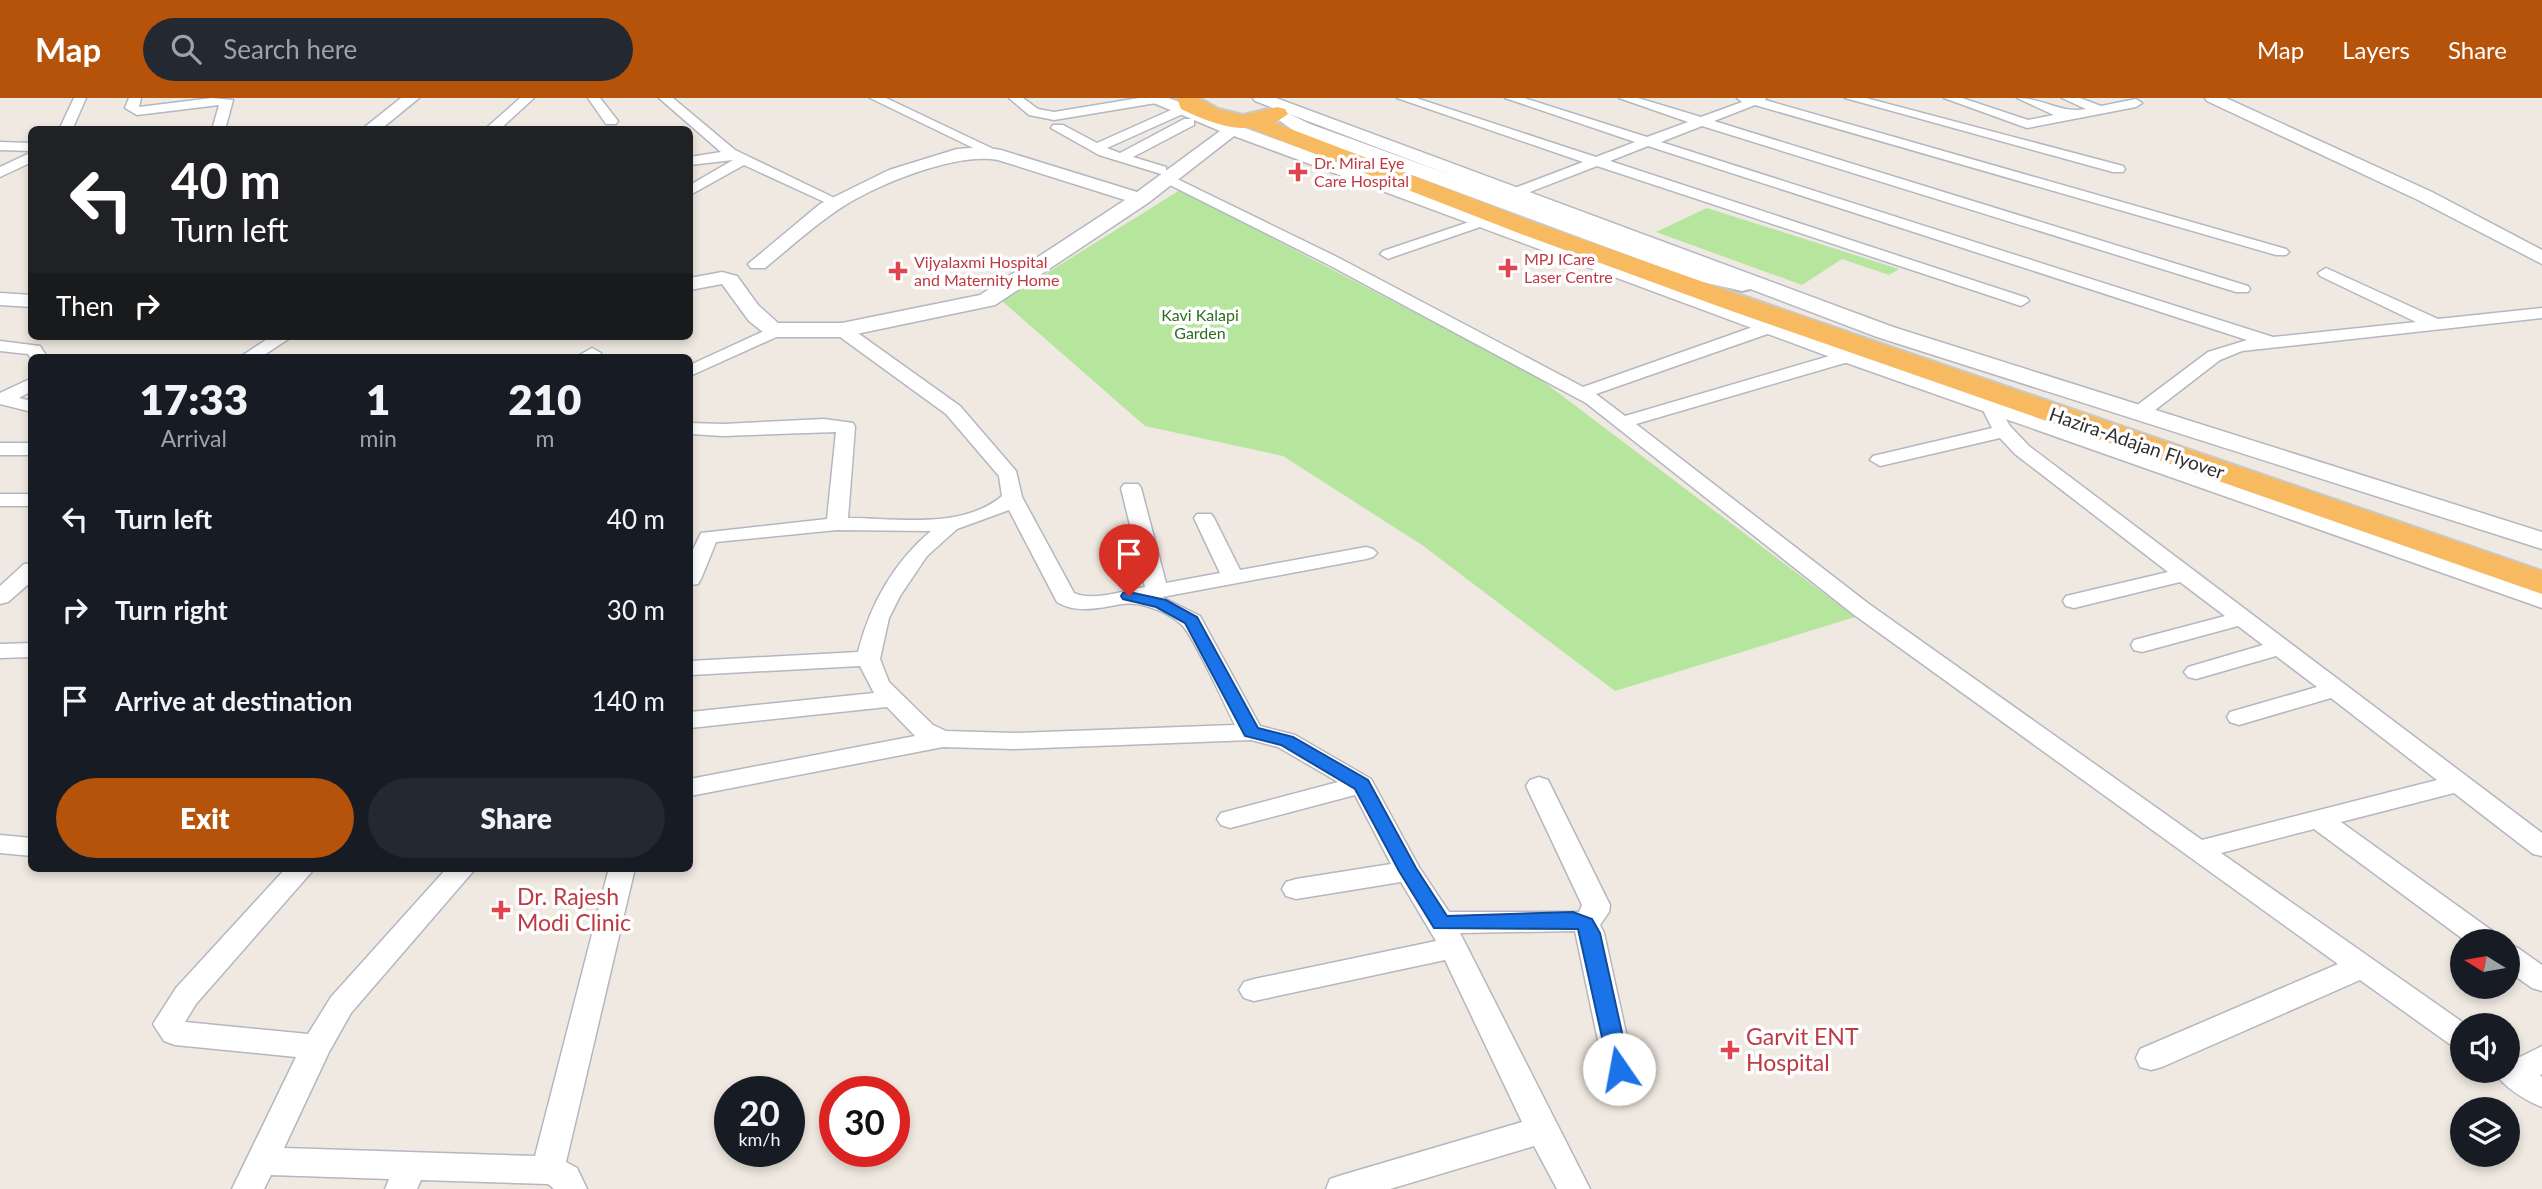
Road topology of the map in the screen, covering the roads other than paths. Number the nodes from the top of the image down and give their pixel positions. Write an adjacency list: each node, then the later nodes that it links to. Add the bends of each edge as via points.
1 (80, 98): 28 (street)
2 (135, 98): 18 (street, via 131,108 137,111)
3 (528, 98): 32 (street)
4 (594, 98): 26 (street)
5 (665, 98): 33 (street)
6 (876, 98): 40 (street)
7 (1015, 98): 8 (street, via 1034,112 1055,116)
8 (1158, 98): 22 (street)
9 (1403, 98): 45 (street)
10 (1511, 98): 36 (street)
11 (1625, 98): 27 (street)
12 (1851, 98): 46 (street)
13 (1950, 98): 24 (street, via 2023,123)
14 (2023, 98): 24 (street)
15 (2067, 98): 23 (street)
16 (2213, 98): 58 (street, via 2425,196)
17 (2233, 98): 55 (street)
18 (227, 99): 29 (street)
19 (1753, 99): 27 (street); 56 (street)
20 (418, 103): 30 (street); 31 (street)
21 (2136, 103): 23 (street)
22 (1188, 105): 25 (highway, Hazira-Adajan Flyover); 39 (street); 43 (street)
23 (2101, 110): 24 (street)
24 (2069, 116)
25 (1250, 117): 48 (street); 51 (street); 54 (street); 77 (highway, Hazira-Adajan Flyover)
26 (611, 121)
27 (1701, 122): 36 (street); 65 (street)
28 (67, 126)
29 (219, 126)
30 (376, 126)
31 (399, 126)
32 (495, 126)
33 (697, 127): 34 (street); 41 (street)
34 (693, 128)
35 (1058, 128): 39 (street)
36 (1649, 142): 45 (street); 75 (street)
37 (0, 146): 38 (street)
38 (28, 147)
39 (1097, 148): 43 (street)
40 (999, 155): 49 (street, via 957,154 895,174); 53 (street)
41 (739, 157): 44 (street); 50 (street); 52 (street)
42 (28, 158): 47 (street)
43 (1120, 158): 48 (street)
44 (693, 161)
45 (1594, 163): 51 (street); 68 (street)
46 (2118, 169)
47 (0, 173)
48 (1165, 175): 53 (street); 82 (street)
49 (875, 186): 52 (street); 53 (street, via 975,162)
50 (693, 189)
51 (1517, 192): 86 (street, via 1885,332)
52 (838, 202): 60 (street)
53 (1126, 202): 73 (street, via 995,296 962,307)
54 (1481, 222): 57 (street); 71 (street)
55 (2542, 245)
56 (2281, 252)
57 (1388, 254)
58 (2542, 258)
59 (2326, 274): 70 (street)
60 (735, 275): 61 (street); 62 (street); 72 (street, via 740,300 768,328)
61 (693, 276)
62 (693, 283)
63 (0, 288): 64 (street)
64 (28, 289)
65 (2242, 289)
66 (0, 299): 67 (street)
67 (28, 300)
68 (2021, 301)
69 (2542, 313): 70 (street)
70 (2435, 324): 75 (street)
71 (1770, 327): 77 (street); 82 (street)
72 (777, 330): 73 (street); 80 (street)
73 (842, 330): 94 (street, via 953,410 1009,475)
74 (277, 340): 79 (street)
75 (2268, 341): 86 (street, via 2223,350)
76 (0, 346): 78 (street)
77 (1867, 348): 85 (street); 87 (street); 102 (highway, Hazira-Adajan Flyover); 107 (highway, Hazira-Adajan Flyover)
78 (36, 354)
79 (254, 354)
80 (693, 370)
81 (28, 385): 83 (street)
82 (1582, 393): 87 (street)
83 (2, 398): 84 (street)
84 (28, 406)
85 (1990, 406): 89 (street); 111 (street)
86 (2139, 413): 100 (street)
87 (1623, 422): 136 (street, via 1861,608)
88 (693, 428): 98 (street, via 846,427)
89 (2004, 431): 92 (street); 104 (street, via 2022,450)
90 (0, 449): 91 (street)
91 (28, 449)
92 (1880, 460)
93 (1131, 488): 108 (street)
94 (1012, 496): 99 (street, via 987,513); 109 (street, via 1065,597 1084,603)
95 (0, 500): 96 (street)
96 (28, 500)
97 (1204, 518): 106 (street)
98 (837, 524): 99 (street); 103 (street, via 708,537)
99 (950, 525): 118 (street, via 919,552 889,596)
100 (2542, 541)
101 (1366, 553): 106 (street)
102 (2542, 565)
103 (693, 572)
104 (2185, 574): 112 (street); 113 (street)
105 (18, 575): 110 (street)
106 (1232, 576): 108 (street)
107 (2542, 583)
108 (1157, 590): 109 (street)
109 (1129, 596): 125 (street, via 1161,603 1192,621)
110 (0, 597)
111 (2542, 598)
112 (2074, 601)
113 (2242, 618): 114 (street); 115 (street)
114 (2142, 645)
115 (2280, 648): 120 (street); 121 (street)
116 (28, 650): 117 (street)
117 (0, 651)
118 (868, 659): 119 (street); 122 (street, via 879,685)
119 (693, 668)
120 (2196, 672)
121 (2335, 689): 123 (street); 127 (street)
122 (892, 699): 124 (street); 126 (street, via 924,731)
123 (2239, 717)
124 (693, 720)
125 (1251, 732): 126 (street); 128 (street, via 1286,741)
126 (943, 739): 130 (street)
127 (2458, 783): 132 (street); 135 (street)
128 (1362, 785): 131 (street); 137 (street)
129 (1539, 786): 142 (street, via 1596,905)
130 (693, 787)
131 (1230, 819)
132 (2318, 819): 136 (street); 143 (street)
133 (0, 844): 134 (street)
134 (28, 847)
135 (2542, 847)
136 (2199, 850): 146 (street)
137 (1408, 871): 141 (street); 144 (street)
138 (298, 872): 150 (street, via 186,996 169,1024 175,1033)
139 (459, 872): 150 (street, via 341,1004)
140 (621, 872): 160 (street)
141 (1296, 889)
142 (1585, 924): 144 (street, via 1573,920); 154 (street)
143 (2470, 929)
144 (1447, 936): 148 (street); 157 (street)
145 (2520, 964): 147 (street)
146 (2363, 966): 149 (street); 151 (street)
147 (2542, 980)
148 (1254, 990)
149 (2450, 1028)
150 (316, 1047): 158 (street)
151 (2151, 1058)
152 (2542, 1058): 153 (street)
153 (2520, 1068)
154 (1619, 1069)
155 (2520, 1078): 156 (street)
156 (2542, 1094)
157 (1542, 1130): 161 (street); 162 (street)
158 (255, 1175): 159 (street)
159 (406, 1177): 160 (street)
160 (560, 1180)
161 (1342, 1189)
162 (1574, 1189)

